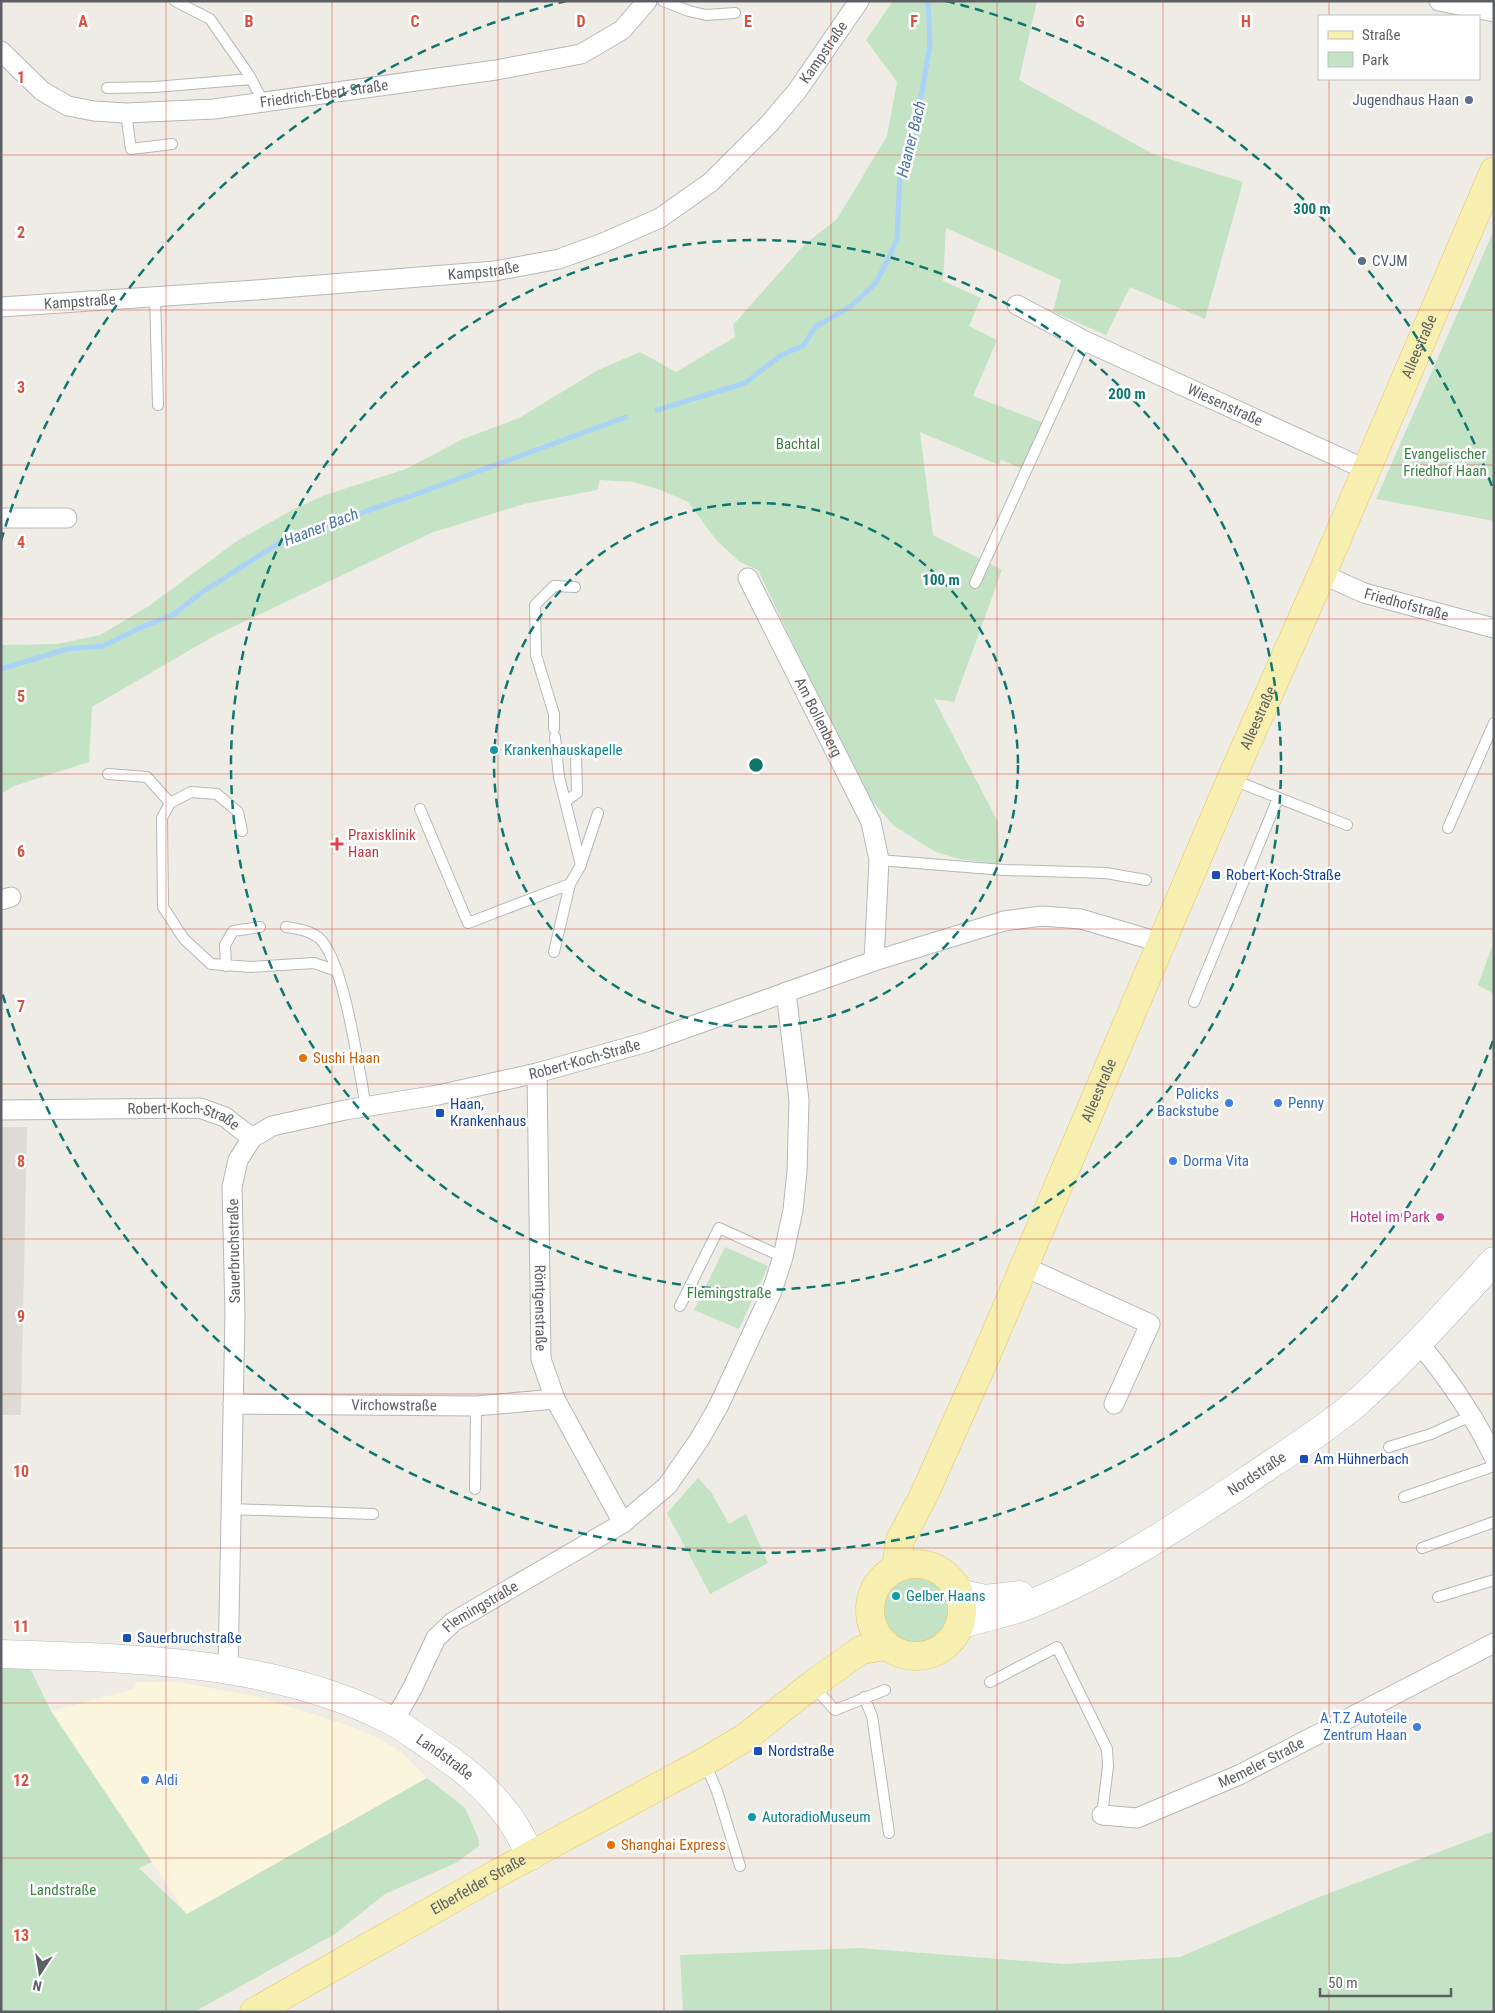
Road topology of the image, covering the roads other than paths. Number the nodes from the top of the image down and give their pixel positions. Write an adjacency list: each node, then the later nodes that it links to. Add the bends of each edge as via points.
1 (175, 1): 9 (lane, via 210,19)
2 (647, 1): 11 (street, Friedrich-Ebert-Straße, via 622,30 581,54 496,70)
3 (663, 1): 6 (lane, via 706,15)
4 (859, 1): 15 (street, Kampstraße, via 797,91 711,182 660,218 603,243 558,259 495,271)
5 (1439, 1): 7 (street)
6 (735, 12)
7 (1494, 12)
8 (1, 51): 12 (street, Friedrich-Ebert-Straße, via 42,91 68,106)
9 (251, 79): 10 (lane); 11 (lane)
10 (107, 88)
11 (263, 101): 12 (street, Friedrich-Ebert-Straße, via 214,108)
12 (126, 113): 13 (lane, via 131,149)
13 (172, 144)
14 (1494, 171): 20 (main road, Alleestraße)
15 (154, 295): 17 (street, Kampstraße); 19 (lane)
16 (1017, 305): 18 (street, Wiesenstraße)
17 (1, 307)
18 (1085, 341): 20 (street, Wiesenstraße); 25 (lane)
19 (158, 405)
20 (1367, 470): 23 (main road, Alleestraße)
21 (1, 518): 22 (street)
22 (67, 518)
23 (1322, 574): 27 (street, Friedhofstraße, via 1364,593); 31 (main road, Alleestraße)
24 (748, 578): 40 (street, Am Bollenberg, via 871,822)
25 (975, 583)
26 (575, 587): 33 (lane, via 554,586 536,605 536,655 554,714 559,777)
27 (1494, 628)
28 (1494, 723): 38 (lane)
29 (576, 754): 33 (lane, via 578,793)
30 (108, 774): 34 (lane, via 147,777)
31 (1230, 779): 32 (lane); 46 (main road, Alleestraße)
32 (1278, 798): 37 (lane); 52 (lane)
33 (566, 801): 41 (lane)
34 (170, 803): 39 (lane, via 191,792 218,794 238,812); 49 (lane, via 162,818 163,907 184,939 211,964)
35 (420, 809): 43 (lane, via 468,923)
36 (598, 813): 41 (lane)
37 (1347, 825)
38 (1448, 828)
39 (242, 831)
40 (879, 860): 42 (lane, via 1004,870 1106,872); 48 (street, Am Bollenberg)
41 (581, 865): 43 (lane)
42 (1146, 880)
43 (570, 884): 47 (lane)
44 (260, 927): 49 (lane, via 233,931 225,945)
45 (286, 927): 50 (lane, via 306,930 320,939)
46 (1162, 943): 48 (street, Robert-Koch-Straße, via 1082,919 1042,916 1004,921); 59 (main road, Alleestraße)
47 (554, 952)
48 (874, 961): 51 (street, Robert-Koch-Straße)
49 (226, 966): 50 (lane, via 314,963)
50 (337, 971): 54 (lane)
51 (786, 992): 53 (street, Robert-Koch-Straße, via 647,1042); 57 (street, Flemingstraße, via 799,1100 794,1210)
52 (1194, 1002)
53 (537, 1073): 54 (street, Robert-Koch-Straße); 62 (street, Röntgenstraße, via 541,1359)
54 (366, 1107): 56 (street, Robert-Koch-Straße, via 272,1126)
55 (1, 1110): 56 (street, Robert-Koch-Straße, via 200,1108 225,1117)
56 (252, 1138): 63 (street, Sauerbruchstraße, via 238,1160 232,1187)
57 (783, 1257): 60 (lane, via 719,1228); 76 (street, Flemingstraße, via 768,1298 718,1407 699,1440 668,1486)
58 (1494, 1261): 61 (street, Nordstraße)
59 (1023, 1266): 64 (street, via 1150,1324); 71 (main road, Alleestraße)
60 (680, 1306)
61 (1419, 1343): 66 (street); 82 (street, Nordstraße, via 1358,1401 1298,1446 1216,1501 1093,1576)
62 (555, 1399): 65 (street, Virchowstraße); 76 (street, Röntgenstraße)
63 (233, 1404): 65 (street, Virchowstraße); 73 (street, Sauerbruchstraße)
64 (1114, 1404)
65 (476, 1406): 70 (lane)
66 (1471, 1416): 67 (lane, via 1431,1434); 68 (street)
67 (1389, 1447)
68 (1494, 1457)
69 (1494, 1466): 72 (lane)
70 (475, 1489)
71 (924, 1495): 78 (main road, Alleestraße, via 919,1538); 79 (main road, Alleestraße, via 900,1540)
72 (1404, 1497)
73 (230, 1509): 74 (lane); 89 (street, Sauerbruchstraße)
74 (373, 1514)
75 (1494, 1522): 77 (lane)
76 (623, 1523): 94 (street, Flemingstraße, via 453,1622 436,1638)
77 (1422, 1548)
78 (930, 1567): 79 (main road, via 912,1565); 81 (main road, via 948,1577)
79 (896, 1568): 84 (main road, via 882,1578 872,1593)
80 (1494, 1580): 83 (lane)
81 (958, 1592): 82 (street, Nordstraße, via 986,1599); 85 (main road, via 962,1607)
82 (1059, 1592): 85 (street, Nordstraße, via 1031,1604)
83 (1438, 1597)
84 (868, 1611): 87 (main road, via 873,1630); 91 (main road, Elberfelder Straße)
85 (961, 1624): 87 (main road, via 948,1643 930,1654 907,1655)
86 (1494, 1643): 96 (street, Memeler Straße, via 1239,1775 1137,1818)
87 (886, 1646): 91 (main road, Elberfelder Straße, via 861,1650)
88 (1, 1654): 89 (street, Landstraße, via 126,1660)
89 (228, 1670): 94 (street, Landstraße, via 270,1678 345,1700)
90 (990, 1682): 96 (lane, via 1057,1647 1107,1749)
91 (812, 1685): 93 (lane, via 836,1710); 95 (main road, Elberfelder Straße, via 746,1738)
92 (885, 1690): 93 (lane)
93 (864, 1697): 97 (lane, via 872,1716)
94 (393, 1722): 98 (street, Landstraße, via 461,1767 484,1788 508,1815)
95 (704, 1762): 98 (main road, Elberfelder Straße); 99 (lane, via 717,1791)
96 (1102, 1815)
97 (889, 1833)
98 (531, 1856): 100 (main road, Elberfelder Straße)
99 (740, 1866)
100 (254, 2012)

